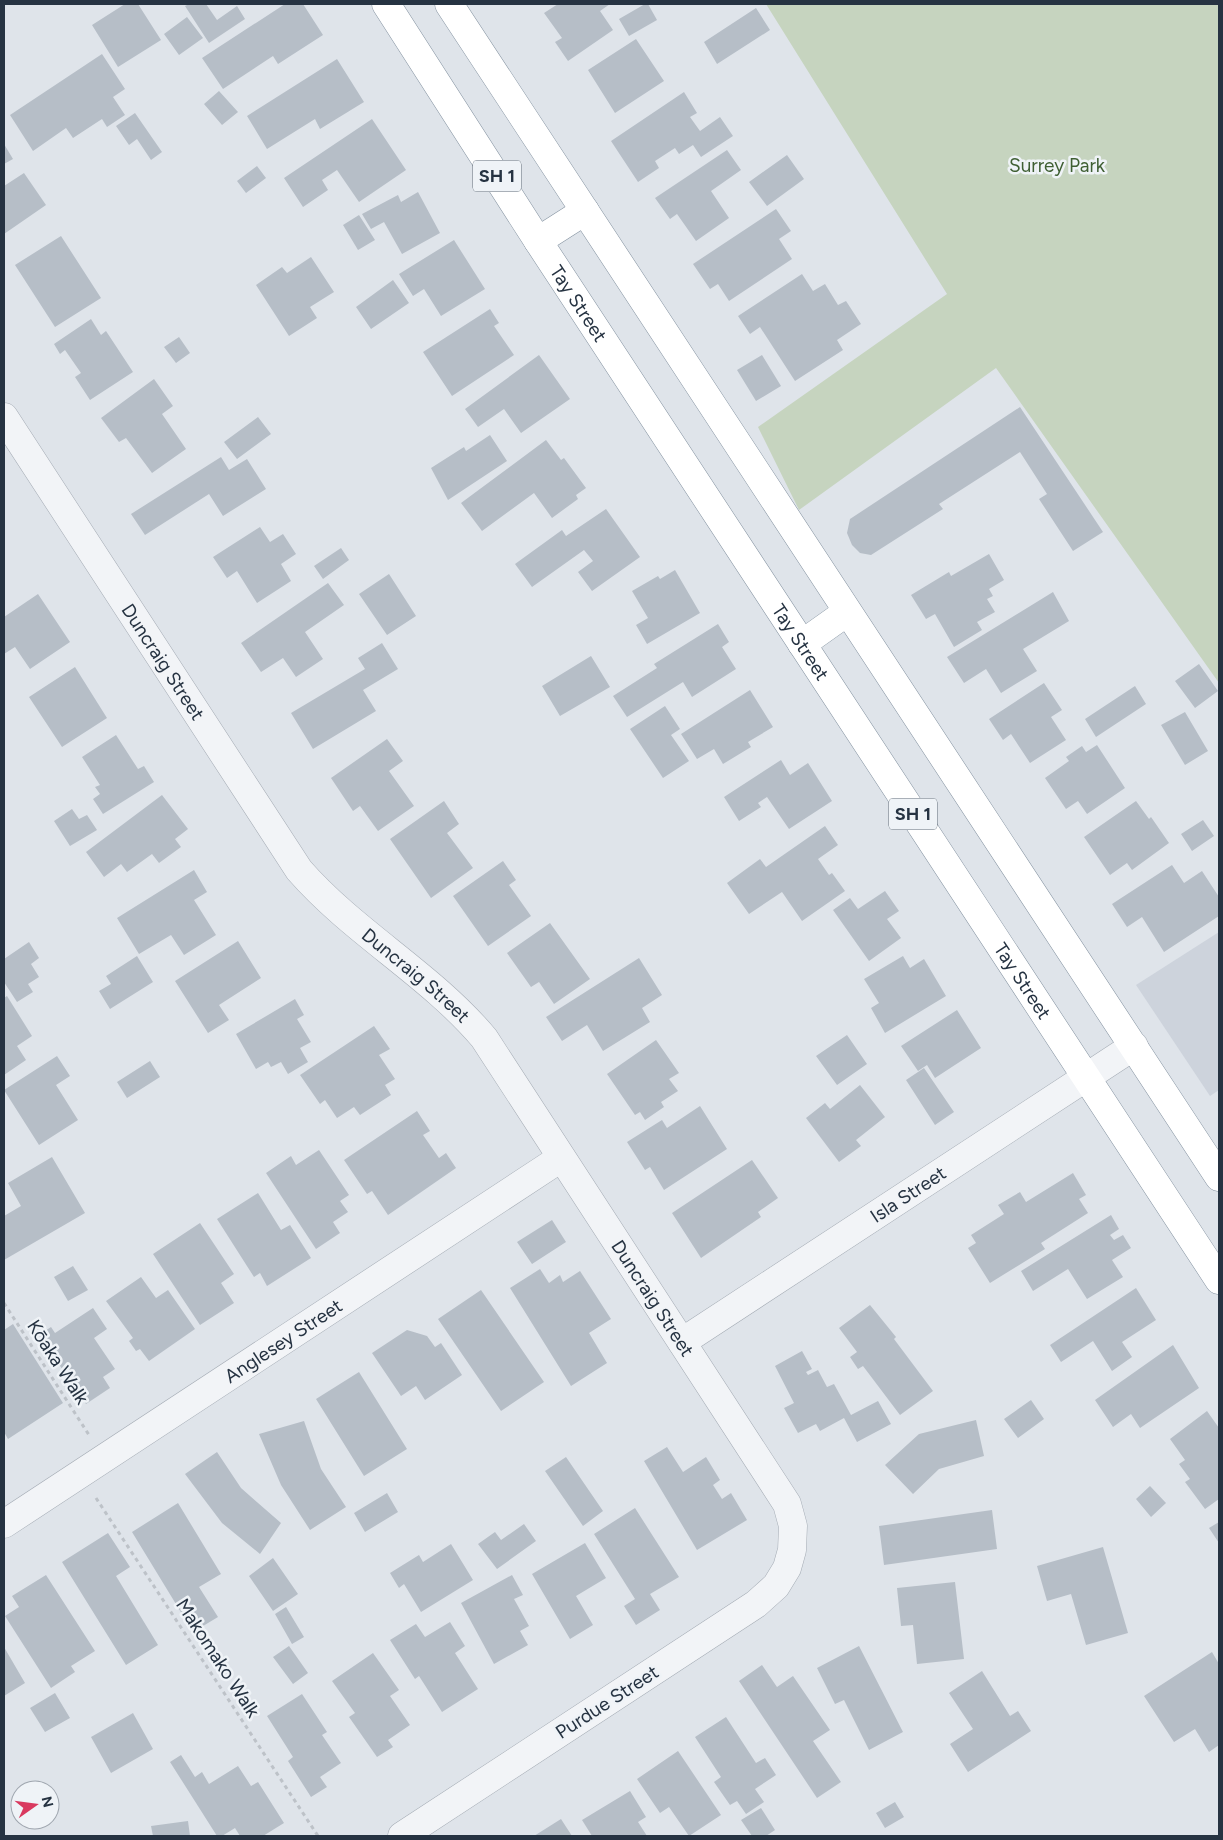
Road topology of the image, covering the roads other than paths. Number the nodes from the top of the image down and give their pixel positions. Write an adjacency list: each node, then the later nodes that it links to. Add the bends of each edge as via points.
1 (386, 4): 4 (highway, Tay Street / SH 1)
2 (449, 4): 3 (highway, SH 1)
3 (585, 211): 4 (highway); 6 (highway, SH 1)
4 (538, 241): 7 (highway, Tay Street / SH 1)
5 (4, 417): 10 (street, Duncraig Street, via 299,870 340,911 463,1013 484,1038)
6 (847, 612): 7 (highway); 8 (highway, SH 1)
7 (802, 644): 9 (highway, Tay Street / SH 1)
8 (1134, 1046): 9 (street, Isla Street); 11 (highway, SH 1)
9 (1085, 1077): 12 (highway, Tay Street / SH 1); 13 (street, Isla Street)
10 (562, 1158): 13 (street, Duncraig Street); 14 (street, Anglesey Street)
11 (1219, 1177)
12 (1219, 1280)
13 (682, 1342): 15 (street, Duncraig Street, via 787,1504 793,1526)
14 (4, 1524)
15 (792, 1550): 16 (street, Purdue Street, via 787,1568 776,1586 756,1604)
16 (402, 1836)

